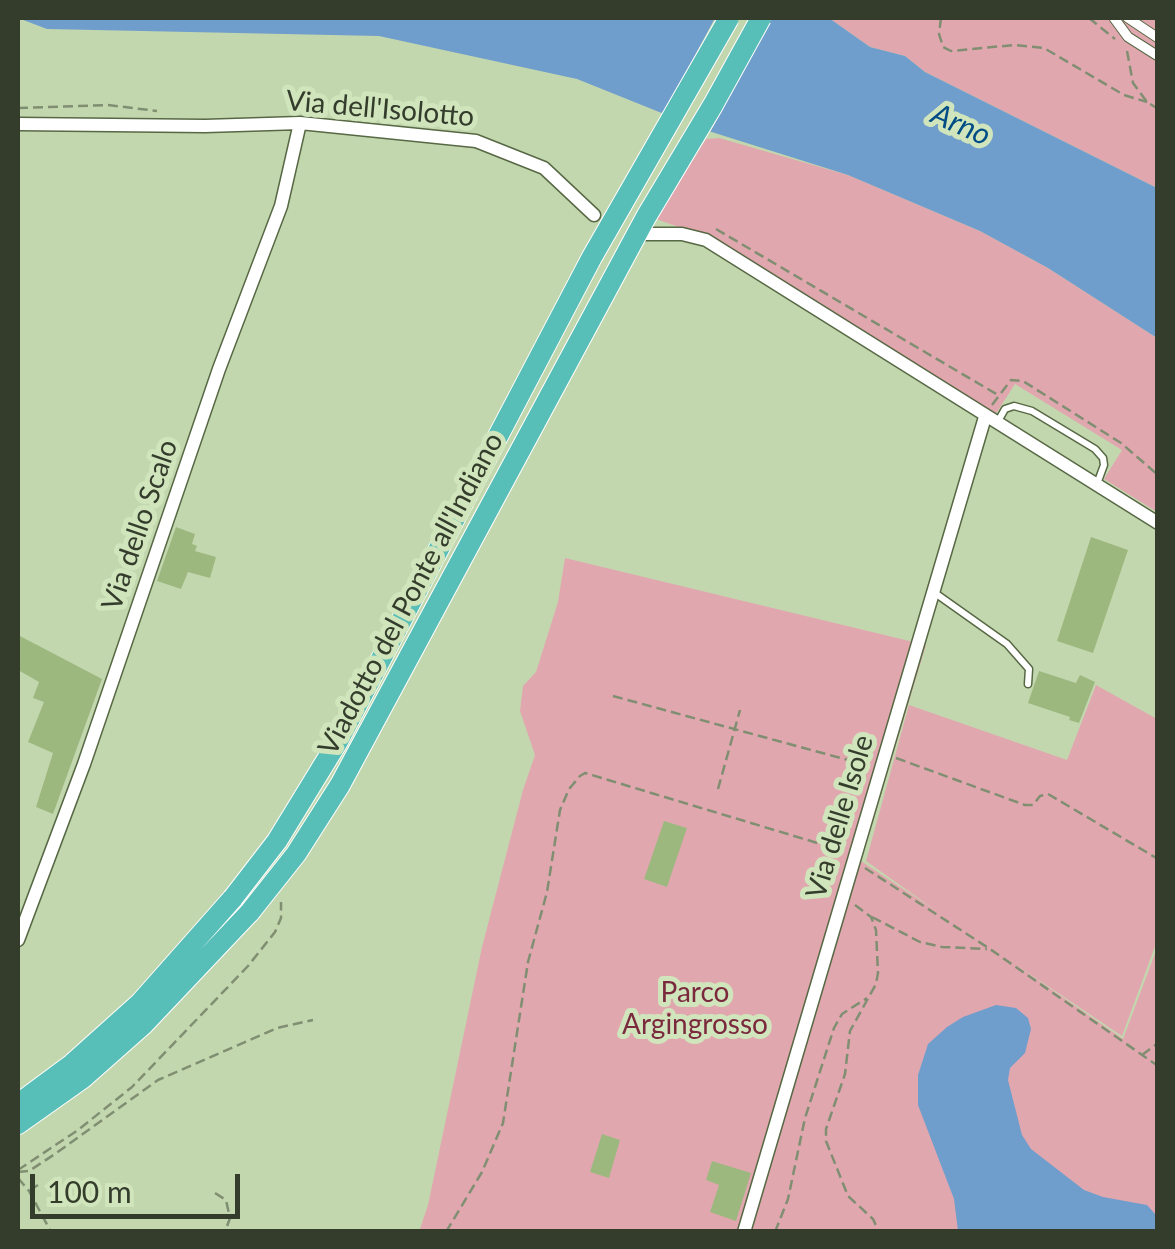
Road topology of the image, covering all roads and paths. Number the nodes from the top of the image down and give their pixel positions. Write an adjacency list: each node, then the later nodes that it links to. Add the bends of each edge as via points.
1 (729, 18): 44 (highway, Viadotto del Ponte all'Indiano, bridge, via 592,257 337,742 277,841 140,1003)
2 (761, 18): 45 (highway, Viadotto del Ponte all'Indiano, bridge, via 296,854 144,1024)
3 (942, 18): 11 (path, via 939,34 951,51 1044,48)
4 (1089, 18): 8 (path)
5 (1114, 18): 10 (street, via 1128,37)
6 (1128, 18): 7 (street)
7 (1158, 38)
8 (1114, 39)
9 (1127, 48): 11 (path, via 1130,74)
10 (1158, 56)
11 (1147, 102): 13 (path)
12 (18, 108): 16 (path, via 133,106 166,114)
13 (1158, 108)
14 (300, 123): 16 (street, Via dell'Isolotto); 17 (street, Via dell'Isolotto, via 476,141 544,168); 37 (street, Via dello Scalo, via 281,206)
15 (18, 124): 16 (street, Via dell'Isolotto)
16 (167, 126)
17 (594, 215)
18 (707, 227): 20 (path)
19 (641, 234): 21 (street, via 706,240)
20 (998, 395): 21 (path); 22 (path, via 1011,380 1023,381 1121,443)
21 (991, 421): 23 (street); 23 (lane, via 1014,406 1032,411 1103,458); 25 (street, Via delle Isole)
22 (1158, 475)
23 (1096, 485): 24 (street)
24 (1158, 522)
25 (934, 592): 26 (lane, via 1007,644 1029,669); 30 (street, Via delle Isole)
26 (1028, 684)
27 (614, 696): 29 (path)
28 (740, 710): 29 (path)
29 (734, 730): 30 (path); 31 (path)
30 (883, 761): 32 (street, Via delle Isole); 33 (path, via 1025,805 1048,794)
31 (718, 790)
32 (855, 858): 35 (street, Via delle Isole); 38 (path); 53 (path, via 580,776 560,810 503,1122)
33 (1158, 859)
34 (281, 895): 46 (path, via 282,918 248,966 132,1086)
35 (842, 896): 36 (path); 54 (street, Via delle Isole)
36 (870, 917): 38 (path, via 931,944); 39 (path, via 878,973)
37 (18, 940)
38 (990, 949): 42 (path)
39 (869, 997): 55 (path, via 842,1014 834,1028); 56 (path, via 850,1031 826,1141 848,1196)
40 (313, 1020): 46 (path, via 277,1028 158,1080 55,1154)
41 (1158, 1044): 42 (path)
42 (1141, 1056): 43 (path)
43 (1158, 1066)
44 (18, 1104)
45 (18, 1124)
46 (18, 1171)
47 (18, 1178): 49 (path)
48 (38, 1185): 49 (path)
49 (29, 1191): 51 (path)
50 (216, 1193): 52 (path, via 226,1200)
51 (50, 1232)
52 (225, 1232)
53 (446, 1232)
54 (744, 1232)
55 (776, 1232)
56 (879, 1232)

